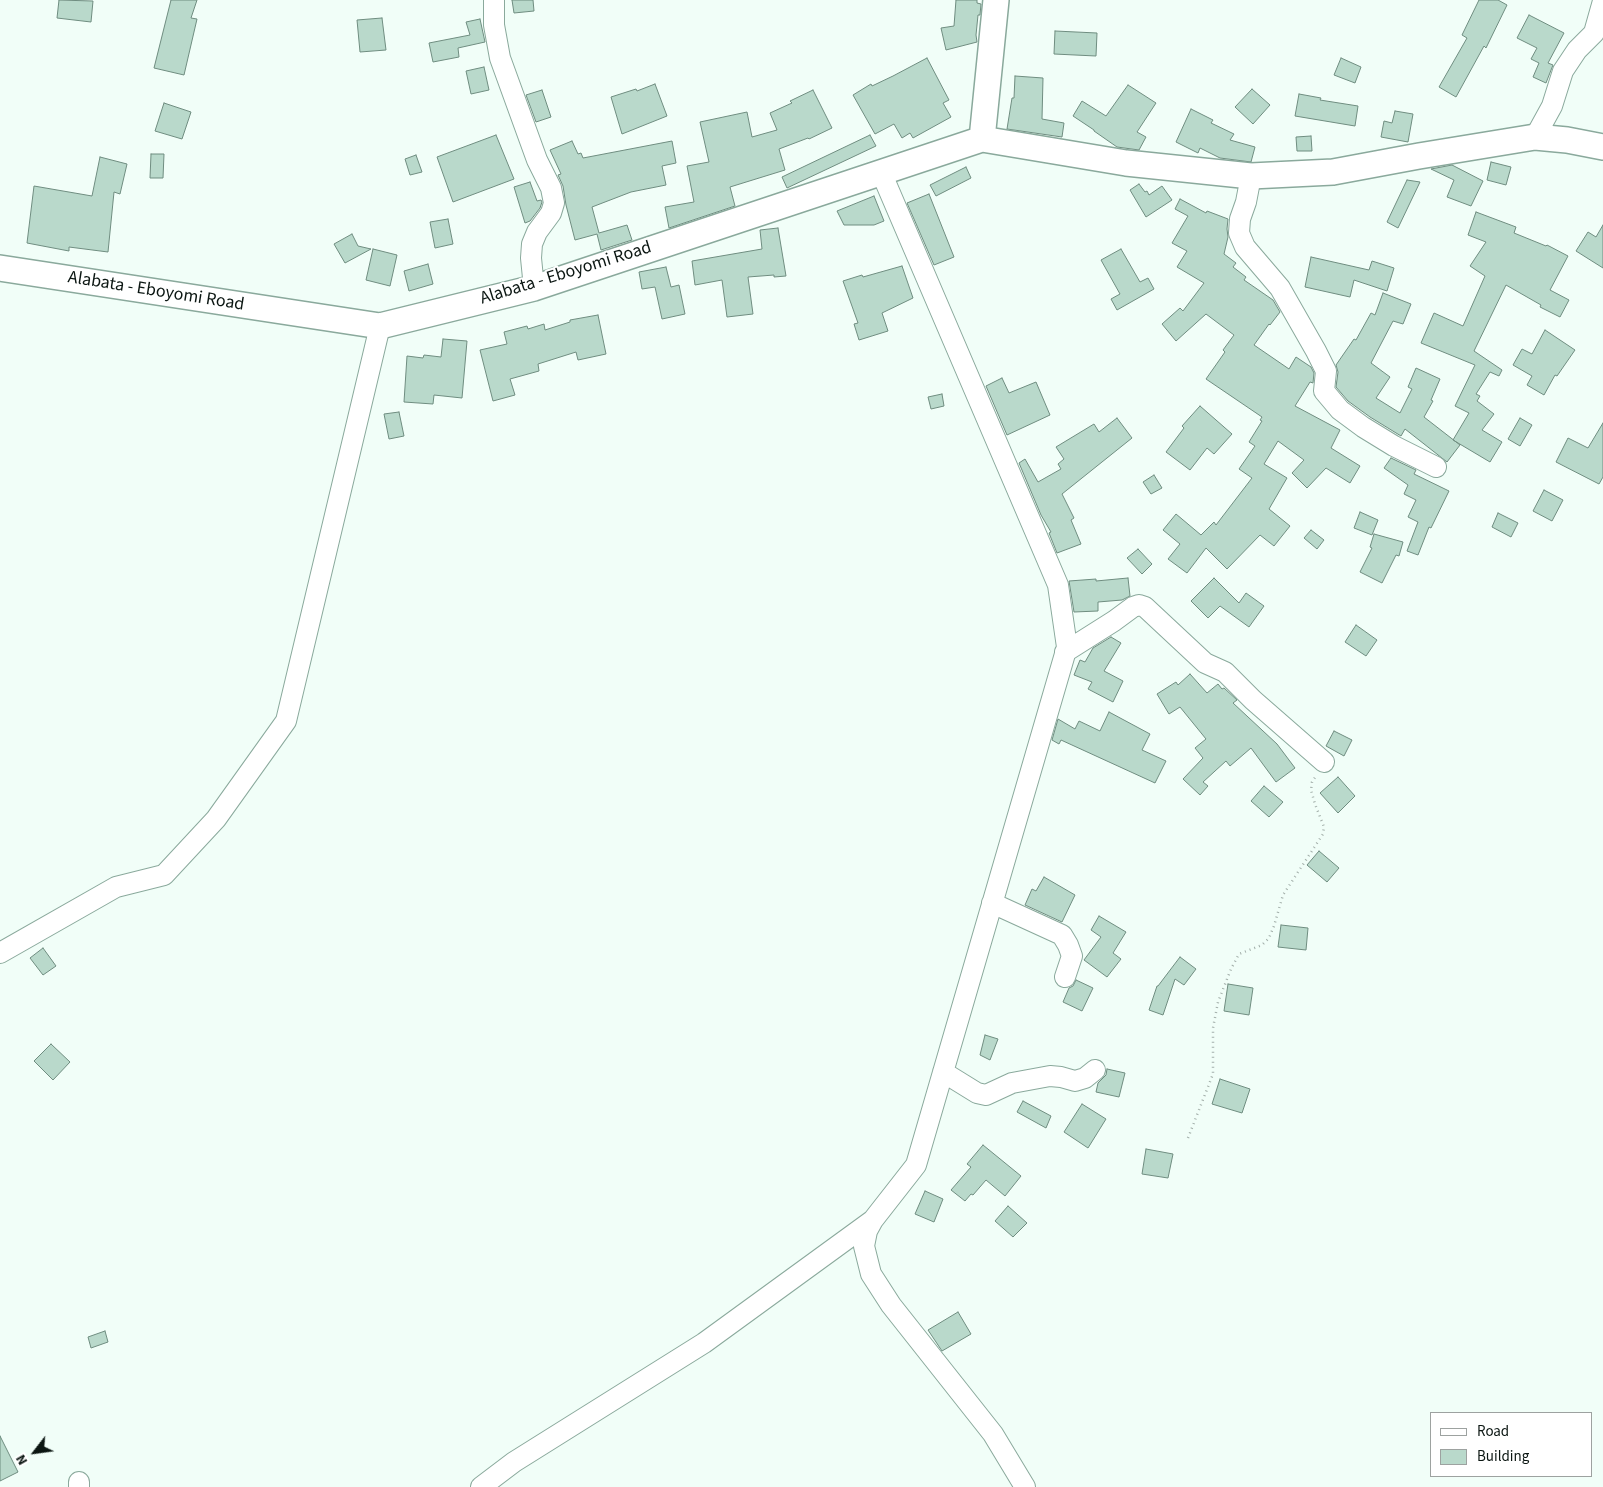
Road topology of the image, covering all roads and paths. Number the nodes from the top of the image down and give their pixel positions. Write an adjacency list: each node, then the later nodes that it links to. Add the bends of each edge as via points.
1 (494, 0): 10 (street, via 494,25 500,58 554,203 532,244)
2 (996, 0): 5 (main road)
3 (1603, 1): 4 (street, via 1594,33 1563,71 1552,106)
4 (1535, 137): 6 (main road); 8 (main road, via 1334,172)
5 (982, 139): 7 (main road, Alabata - Eboyomi Road); 8 (main road, via 1126,163)
6 (1603, 147)
7 (881, 172): 10 (main road, Alabata - Eboyomi Road); 13 (street, via 1058,585)
8 (1251, 176): 12 (street, via 1239,233 1245,247 1280,288 1316,351 1326,371 1324,391 1340,410 1363,427)
9 (0, 268): 11 (main road, Alabata - Eboyomi Road)
10 (534, 288): 11 (main road, Alabata - Eboyomi Road)
11 (380, 326): 17 (street, via 286,721 216,819 164,875 116,887)
12 (1436, 467)
13 (1065, 652): 14 (street, via 1134,607 1145,607 1205,663 1225,672); 16 (street)
14 (1324, 762)
15 (1312, 782): 21 (path, via 1311,790 1324,827 1323,834 1283,895 1268,938 1262,946 1239,954 1231,969 1212,1028 1213,1074)
16 (992, 903): 18 (street, via 1062,935 1072,956); 20 (street)
17 (1, 950)
18 (1065, 977)
19 (1095, 1070): 20 (street, via 1075,1081 1050,1076 1012,1084 986,1095)
20 (943, 1072): 22 (street, via 916,1165)
21 (1188, 1138)
22 (873, 1220): 23 (street, via 704,1343 514,1462); 24 (street, via 864,1246 871,1274 891,1305 993,1434)
23 (480, 1487)
24 (1025, 1487)

